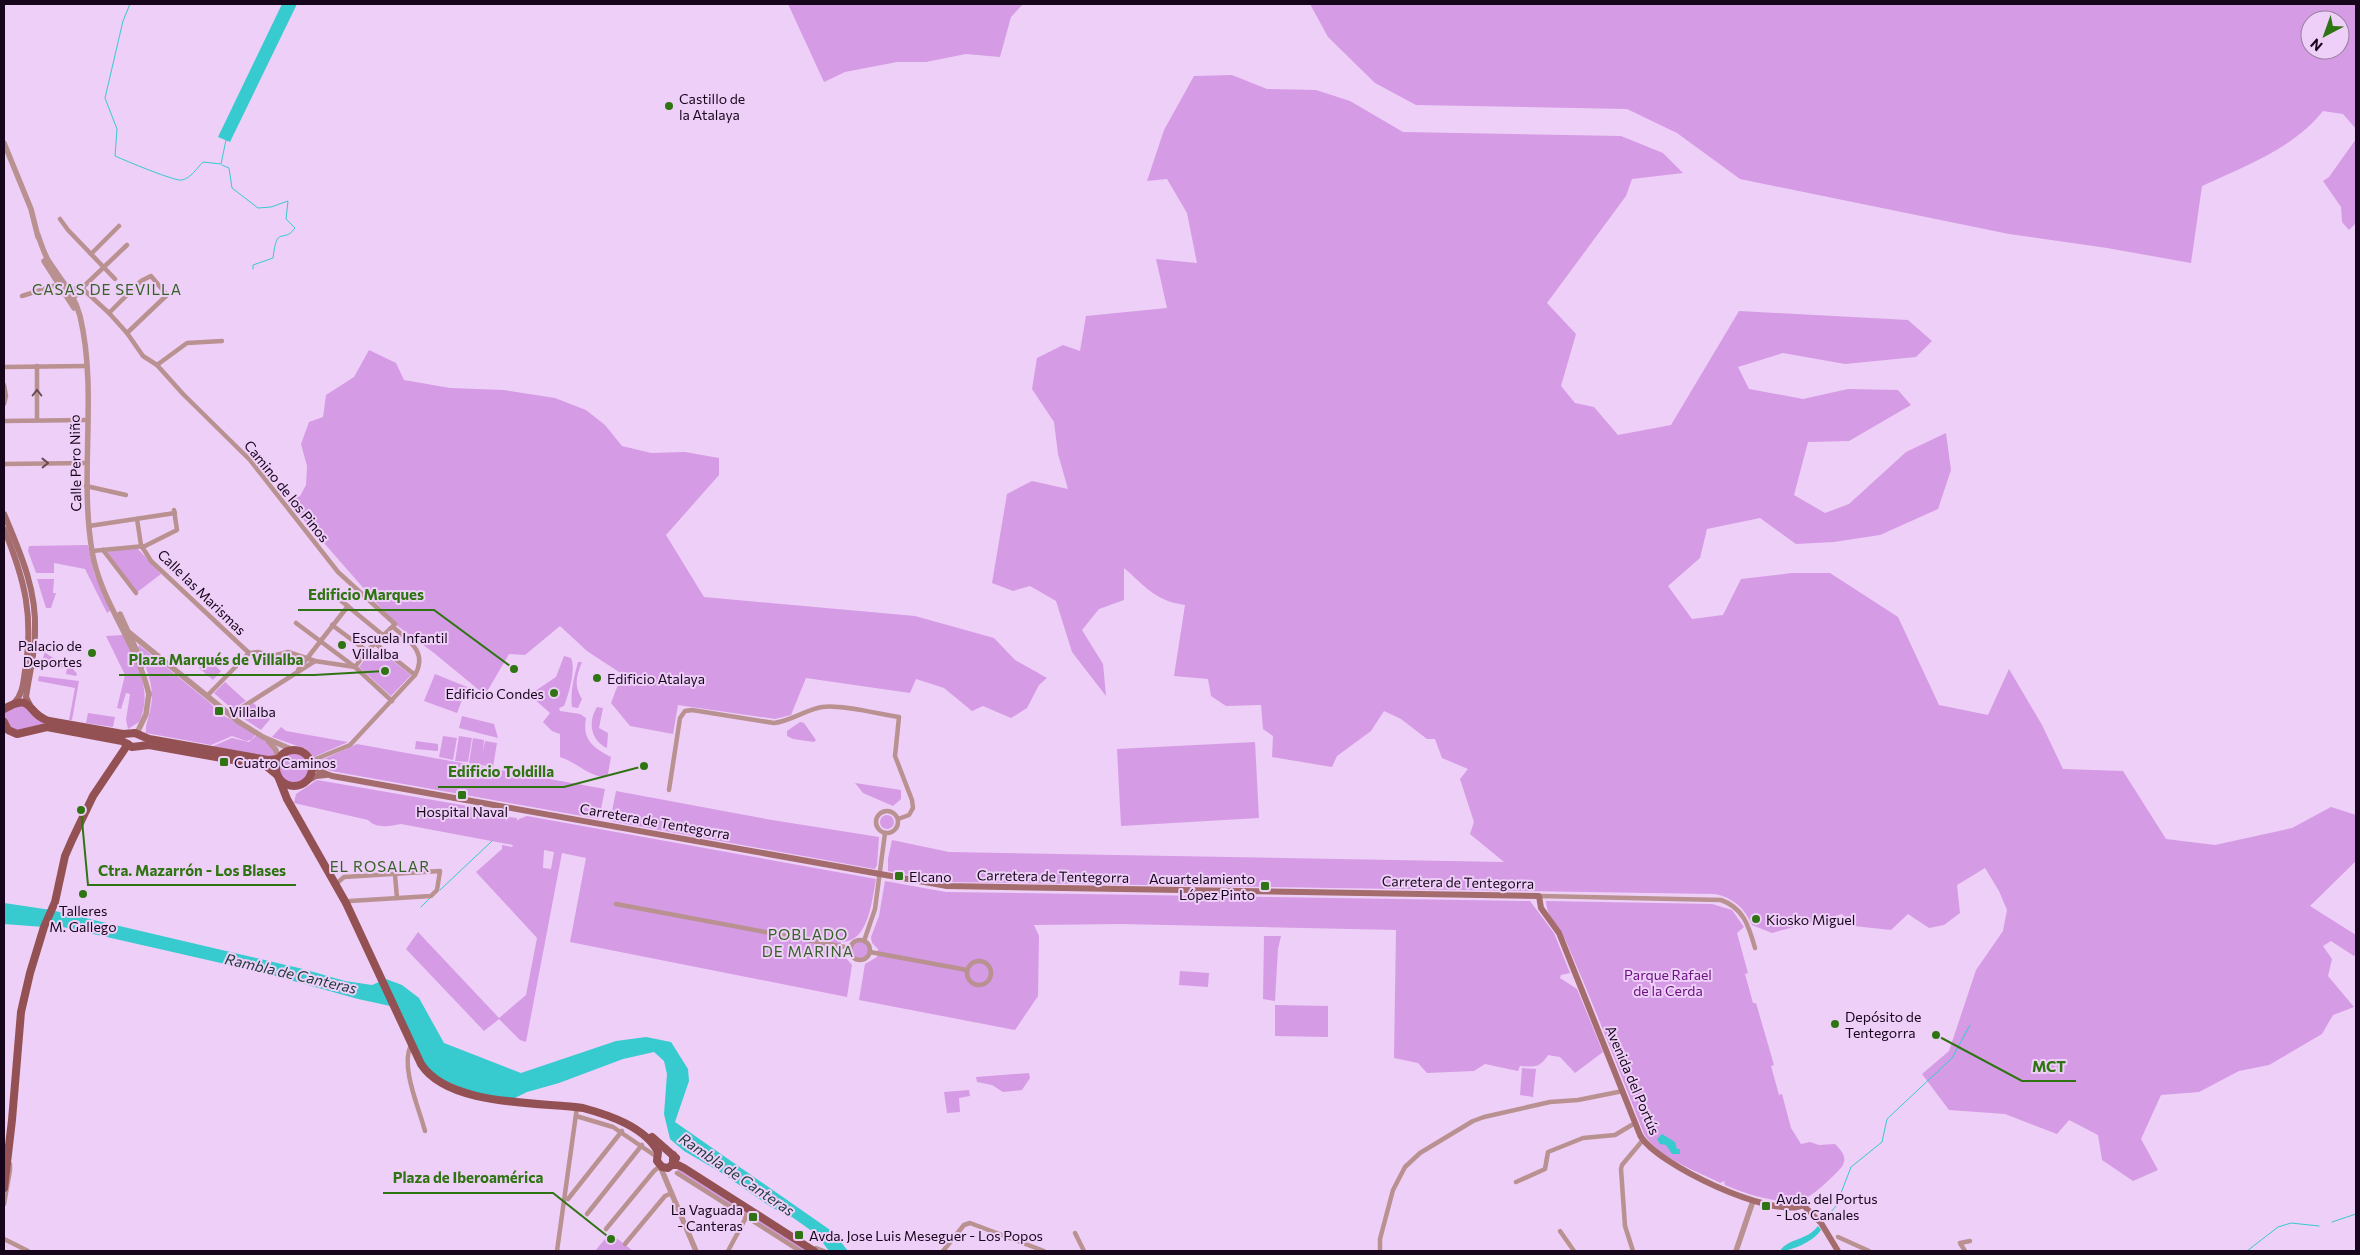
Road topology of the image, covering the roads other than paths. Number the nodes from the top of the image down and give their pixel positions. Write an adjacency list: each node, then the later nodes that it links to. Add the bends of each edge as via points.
1 (4, 143): 4 (street, Calle Pero Niño)
2 (60, 219): 6 (street)
3 (119, 226): 6 (street)
4 (38, 235): 8 (street, Calle Pero Niño, via 42,256); 11 (street, Calle Pero Niño, via 47,259)
5 (127, 244): 7 (street)
6 (90, 254): 7 (street)
7 (104, 267): 9 (street); 12 (street)
8 (51, 270): 10 (street, Calle Pero Niño); 11 (street)
9 (115, 279)
10 (60, 284): 13 (street); 15 (street, Calle Pero Niño)
11 (69, 288): 12 (street); 14 (street, Calle Pero Niño); 15 (street)
12 (81, 289): 14 (street); 16 (street, Camino de los Pinos)
13 (22, 296)
14 (74, 297): 19 (street, Calle Pero Niño)
15 (75, 312): 19 (street, Calle Pero Niño)
16 (109, 313): 17 (street, Camino de los Pinos); 17 (street, via 141,281 151,276 167,295)
17 (127, 333): 20 (street, Camino de los Pinos, via 143,356)
18 (222, 341): 20 (street, via 187,343)
19 (86, 354): 22 (street, Calle Pero Niño)
20 (157, 365): 47 (street, Camino de los Pinos, via 250,460 338,572)
21 (37, 366): 22 (street); 23 (street); 26 (street, one-way to 21)
22 (87, 366): 27 (street, Calle Pero Niño)
23 (4, 367)
24 (4, 384): 25 (street)
25 (4, 404)
26 (37, 420): 27 (street); 28 (street)
27 (87, 420): 29 (street, Calle Pero Niño)
28 (4, 421)
29 (86, 462): 30 (street, one-way to 29); 31 (street, Calle Pero Niño)
30 (4, 464)
31 (86, 486): 32 (street); 35 (street, Calle Pero Niño)
32 (126, 495)
33 (4, 514): 65 (main road, via 24,566 33,602 35,644 26,697)
34 (138, 519): 35 (street); 37 (street); 37 (street, via 175,512 177,530)
35 (89, 526): 39 (street, Calle Pero Niño)
36 (4, 529): 64 (main road, via 22,577 30,620 22,692)
37 (141, 545): 38 (street); 55 (street, Calle las Marismas, via 156,566)
38 (103, 550): 39 (street); 42 (street)
39 (92, 551): 40 (street, Calle Pero Niño)
40 (97, 570): 43 (street, Calle Pero Niño); 48 (street, Calle Pero Niño)
41 (328, 590): 44 (street)
42 (136, 593)
43 (112, 606): 48 (street); 61 (street, Calle Pero Niño, via 140,668)
44 (348, 606): 46 (street); 49 (street)
45 (296, 623): 51 (street)
46 (332, 626): 51 (street); 54 (street)
47 (394, 626): 49 (street); 60 (street, Camino de los Pinos, via 417,647 420,658)
48 (129, 632): 50 (street); 53 (street, Calle Pero Niño)
49 (384, 636): 52 (street)
50 (142, 642): 53 (street); 62 (street)
51 (319, 642): 56 (street); 58 (street)
52 (376, 644): 54 (street); 60 (street)
53 (136, 648): 61 (street, Calle Pero Niño, via 147,677)
54 (368, 650): 58 (street)
55 (250, 653): 56 (street, Calle las Marismas, via 272,656 288,652); 62 (street)
56 (306, 660): 57 (street, Calle las Marismas); 59 (street)
57 (315, 662): 58 (street, Calle las Marismas); 59 (street)
58 (355, 667): 63 (street)
59 (295, 674): 66 (street)
60 (415, 675): 63 (street)
61 (148, 695): 70 (street, Calle Pero Niño, via 146,714)
62 (207, 696): 66 (street)
63 (392, 701): 76 (street, via 350,745)
64 (8, 706): 65 (main road, via 21,702); 67 (main road)
65 (32, 708): 69 (main road, via 35,724); 70 (main road, via 40,718 48,721)
66 (230, 714): 71 (street)
67 (4, 715)
68 (4, 724): 69 (main road, via 16,734)
69 (29, 732): 72 (main road, via 47,727)
70 (135, 734): 72 (main road, via 127,740); 73 (main road, via 141,740); 75 (main road, via 238,755)
71 (264, 737): 74 (street); 75 (street, via 274,748)
72 (128, 744): 73 (main road); 106 (main road, via 85,811 65,856 44,927 25,994)
73 (137, 746): 77 (main road, via 148,745 266,766)
74 (293, 750): 75 (main road); 76 (main road, via 304,753)
75 (278, 759): 77 (main road)
76 (312, 763): 78 (main road, Carretera de Tentegorra, via 319,771); 79 (main road)
77 (277, 776): 80 (main road, via 286,785); 82 (main road)
78 (332, 776): 79 (main road, Carretera de Tentegorra, via 319,775); 86 (main road, Carretera de Tentegorra)
79 (309, 780): 80 (main road)
80 (298, 786): 82 (main road, via 290,797)
81 (669, 790): 83 (street, via 680,718 685,711 774,723 830,707 899,717 895,756 913,805 909,815)
82 (293, 809): 87 (main road)
83 (898, 820): 84 (street, via 896,829); 84 (street, via 890,811 879,814 876,825)
84 (886, 834): 86 (street)
85 (396, 875): 87 (street, via 344,878); 89 (street); 89 (street, via 440,872 437,890 431,896)
86 (881, 875): 88 (main road, Carretera de Tentegorra, via 958,887); 92 (street, via 874,915)
87 (336, 884): 90 (main road)
88 (1539, 896): 94 (street, Carretera de Tentegorra, via 1721,900 1743,916); 98 (main road, Avenida del Portús, via 1541,908 1559,933)
89 (397, 898): 90 (street)
90 (346, 903): 97 (main road)
91 (616, 904): 93 (street)
92 (864, 941): 93 (street, via 855,941); 95 (street)
93 (850, 948): 95 (street, via 852,957 859,960 867,958)
94 (1755, 948)
95 (870, 952): 96 (street)
96 (968, 970): 96 (street, via 969,978 975,984 986,982 990,976 990,968 981,961 972,963)
97 (412, 1044): 99 (main road, via 424,1069 448,1088 479,1097); 102 (street, via 406,1054 409,1074)
98 (1623, 1091): 101 (main road, Avenida del Portús); 139 (street, via 1550,1102 1484,1117 1420,1153 1408,1163 1396,1183 1382,1231)
99 (580, 1108): 100 (street); 107 (main road, via 610,1113 639,1127); 108 (main road, via 608,1116 636,1131 650,1141)
100 (576, 1116): 103 (street); 130 (street)
101 (1635, 1123): 104 (main road, Avenida del Portús); 113 (street, via 1615,1135 1583,1138 1548,1152 1545,1169)
102 (426, 1131)
103 (622, 1132): 105 (street); 117 (street)
104 (1643, 1140): 118 (main road, Avenida del Portús, via 1662,1158); 141 (street, via 1621,1170 1626,1226)
105 (642, 1145): 108 (street); 120 (street)
106 (8, 1152): 111 (main road); 114 (main road); 119 (street, via 10,1170)
107 (670, 1153): 108 (main road); 109 (main road, via 674,1161); 115 (main road)
108 (659, 1159): 109 (main road); 112 (street); 122 (street, via 654,1170)
109 (670, 1166): 112 (street); 115 (main road, via 678,1165)
110 (678, 1173): 121 (street)
111 (4, 1175)
112 (668, 1182): 116 (street)
113 (1516, 1182)
114 (4, 1188)
115 (719, 1190): 121 (main road)
116 (672, 1193): 128 (street, via 664,1196); 131 (street)
117 (568, 1199)
118 (1753, 1201): 142 (street); 143 (main road, Avenida del Portús, via 1792,1208 1803,1205 1821,1223)
119 (4, 1204)
120 (586, 1214)
121 (747, 1214): 132 (street); 133 (street); 134 (main road)
122 (606, 1229)
123 (1560, 1231): 140 (street)
124 (1075, 1233): 138 (street)
125 (1838, 1237): 144 (street)
126 (4, 1239): 129 (street)
127 (1970, 1241): 145 (street, via 1960,1243)
128 (625, 1244)
129 (28, 1251)
130 (557, 1251)
131 (696, 1251)
132 (728, 1251)
133 (800, 1251)
134 (814, 1251): 135 (street, via 816,1248)
135 (824, 1251)
136 (943, 1251): 137 (street, via 964,1225 970,1223)
137 (1044, 1251)
138 (1084, 1251)
139 (1380, 1251)
140 (1574, 1251)
141 (1633, 1251)
142 (1736, 1251)
143 (1838, 1251)
144 (1869, 1251)
145 (1965, 1251)

